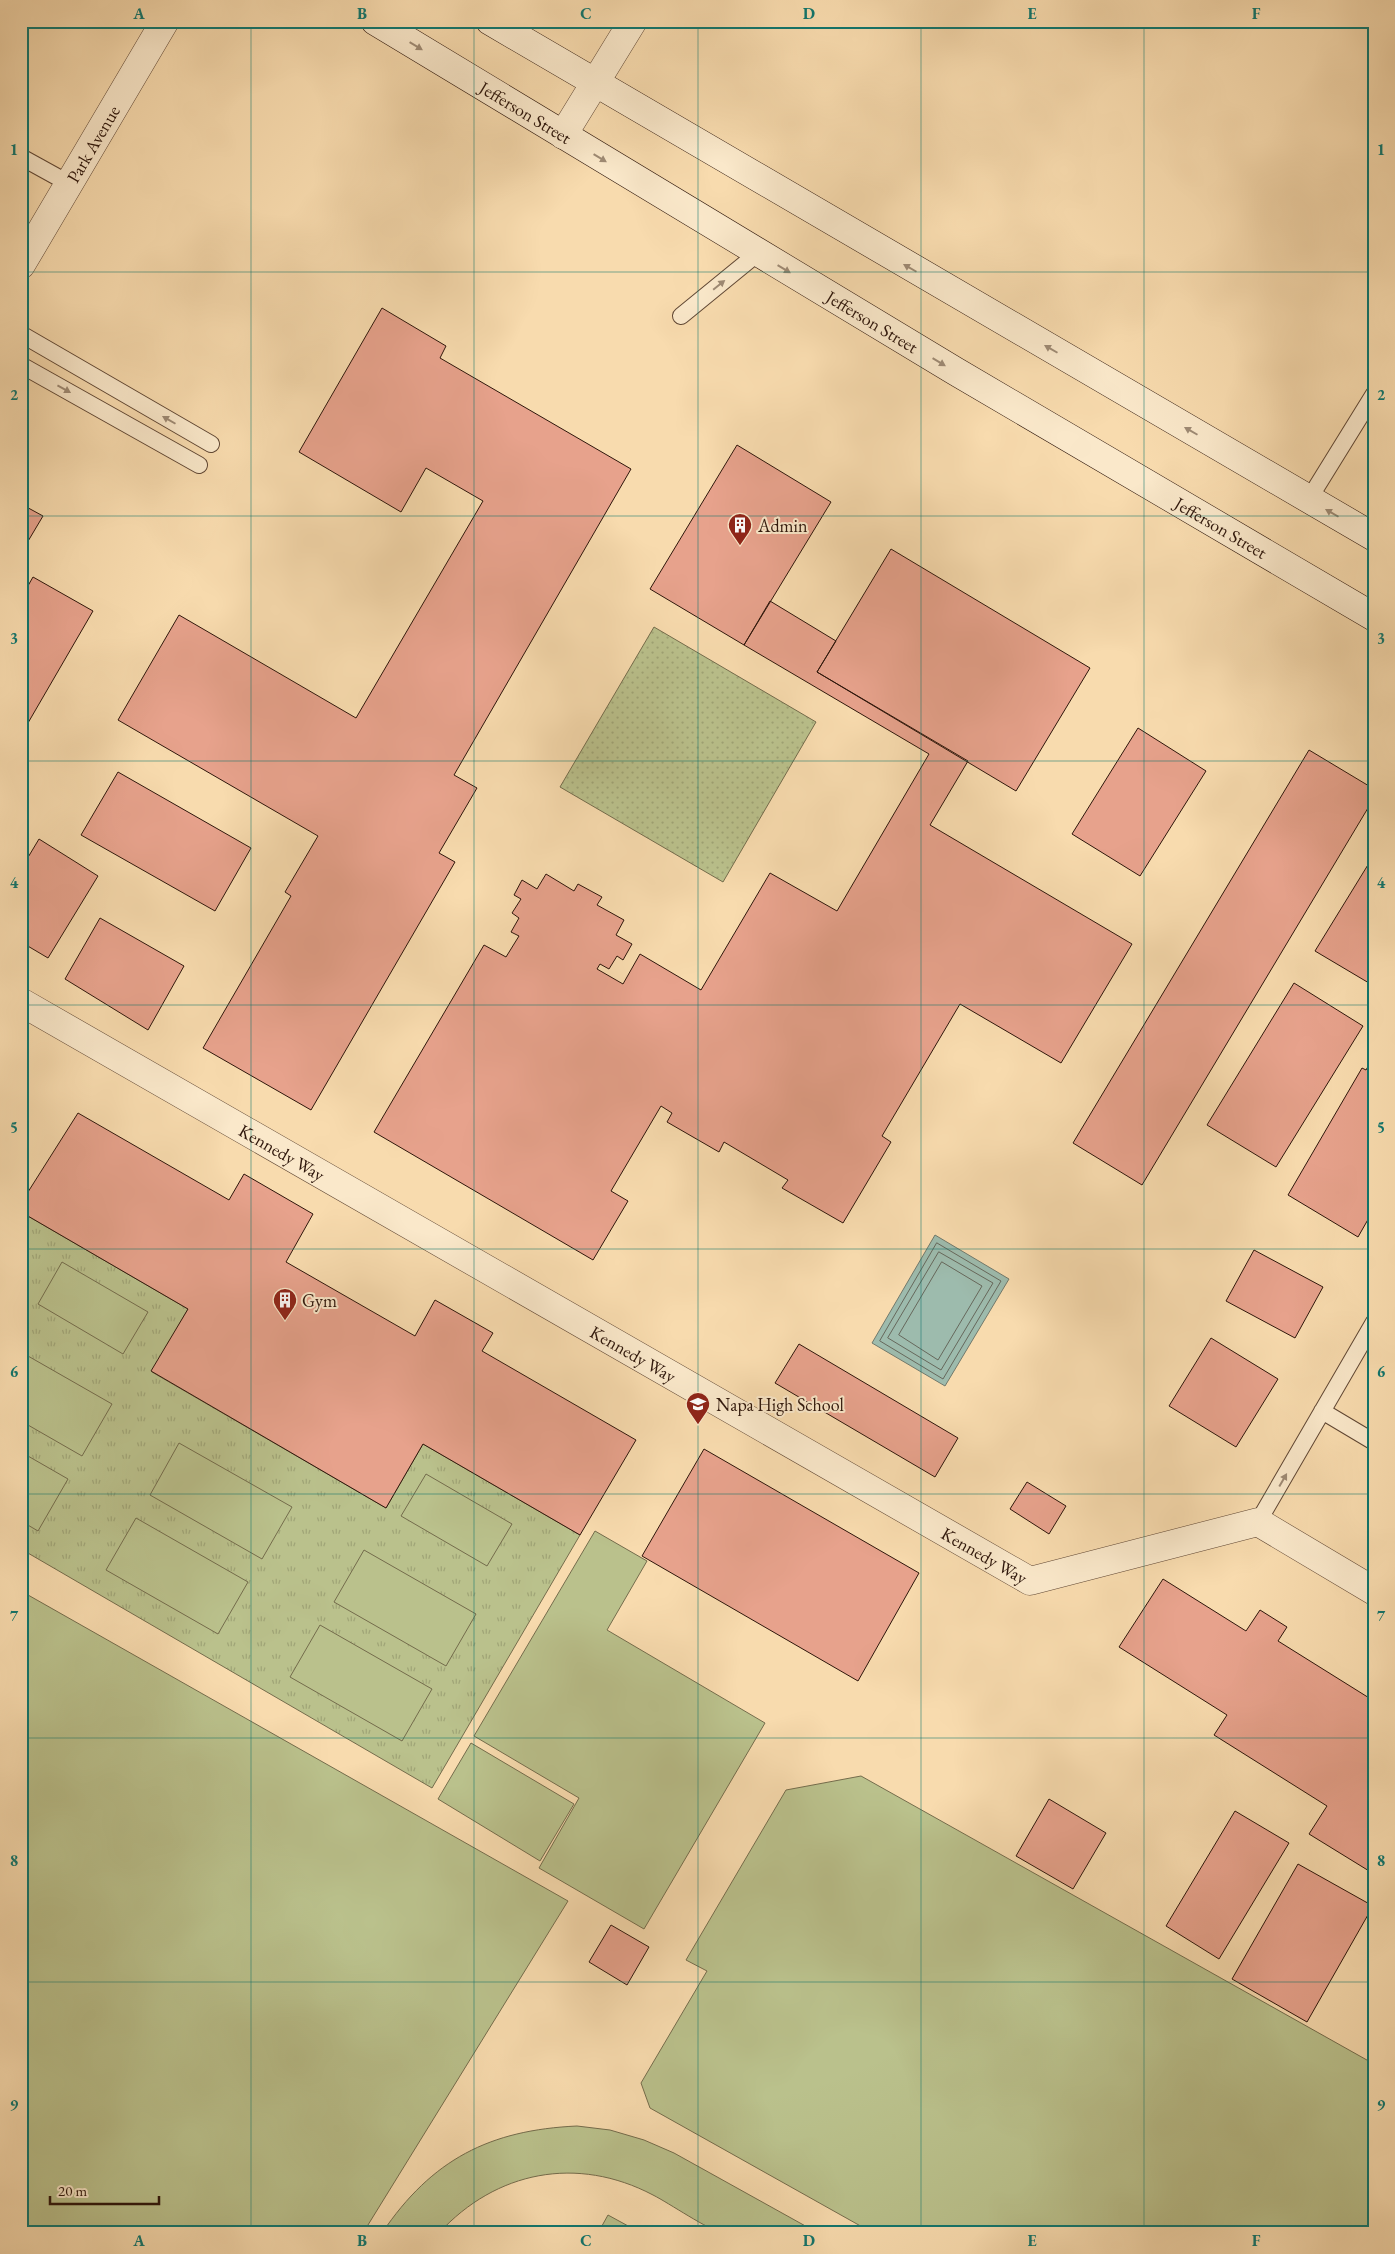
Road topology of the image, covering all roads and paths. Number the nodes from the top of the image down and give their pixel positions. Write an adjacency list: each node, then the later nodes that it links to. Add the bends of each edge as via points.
1 (165, 21): 8 (main road, Park Avenue)
2 (375, 21): 6 (main road, Jefferson Street, one-way to 6)
3 (490, 21): 5 (main road)
4 (633, 21): 5 (main road)
5 (595, 85): 6 (main road); 17 (main road, one-way to 5)
6 (563, 135): 9 (main road, Jefferson Street, one-way to 9)
7 (21, 157): 8 (lane)
8 (70, 184): 10 (main road, Park Avenue)
9 (758, 253): 11 (lane, one-way to 9); 19 (main road, Jefferson Street, one-way to 19)
10 (21, 265)
11 (681, 316)
12 (21, 334): 15 (lane, one-way to 12)
13 (21, 365): 16 (lane, one-way to 16)
14 (1374, 394): 17 (lane)
15 (211, 444)
16 (199, 465)
17 (1309, 499): 18 (main road, one-way to 17)
18 (1374, 537)
19 (1374, 617)
20 (21, 1002): 24 (main road, Kennedy Way, via 1030,1581)
21 (1374, 1322): 22 (lane)
22 (1322, 1411): 23 (lane); 24 (lane, one-way to 22)
23 (1374, 1442)
24 (1258, 1522): 25 (main road)
25 (1374, 1591)

